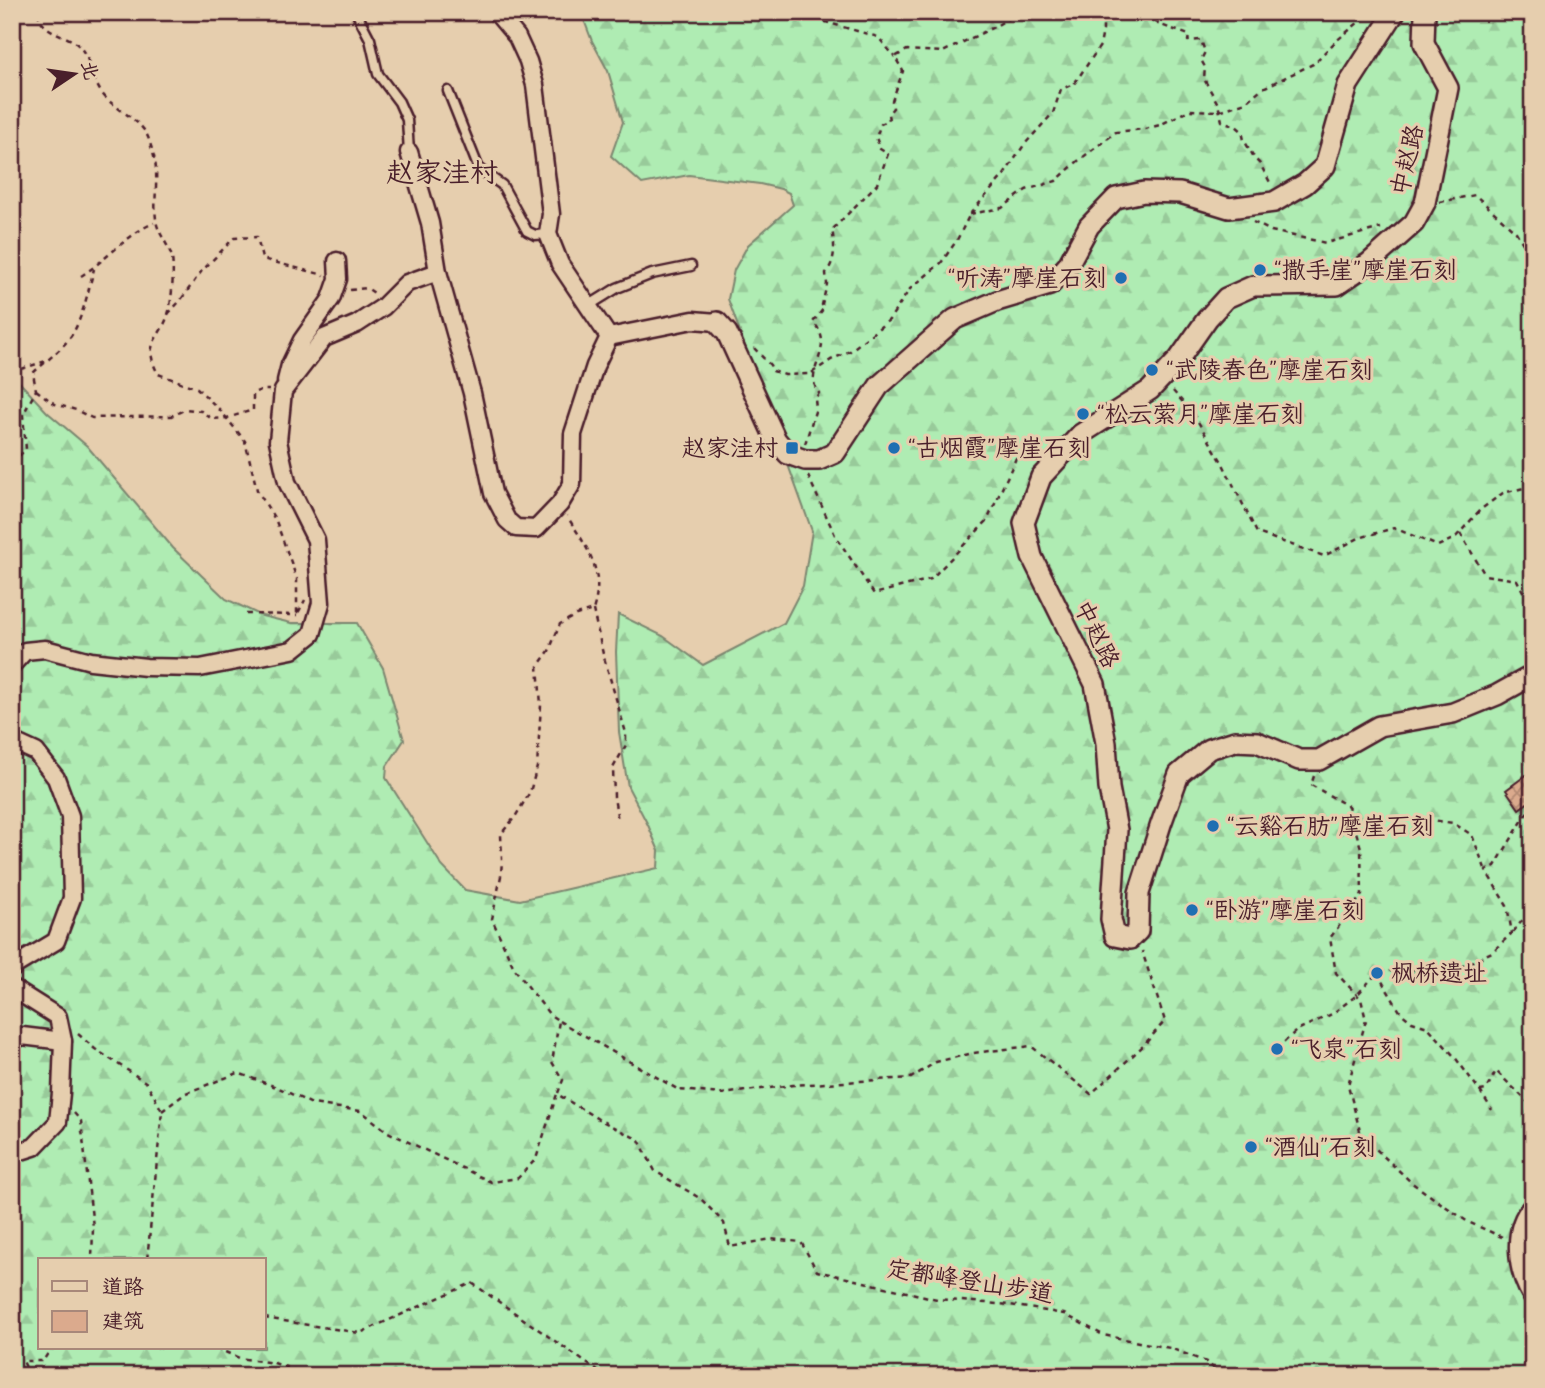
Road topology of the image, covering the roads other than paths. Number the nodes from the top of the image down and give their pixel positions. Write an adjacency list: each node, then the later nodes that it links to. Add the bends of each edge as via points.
1 (356, 12): 6 (lane, via 370,39 379,74 407,120)
2 (495, 12): 7 (street, via 517,37 535,85 551,214)
3 (1395, 12): 12 (street, via 1348,85 1325,166 1306,184 1274,202 1229,208 1180,193 1144,192 1116,198 1089,226 1051,285 955,319 879,386 835,453 818,460 799,458 776,440 727,333)
4 (1425, 12): 16 (street, 中赵路, via 1424,43 1448,88 1425,203 1414,223 1337,285 1253,286 1226,298 1150,390 1081,434 1041,477 1024,523 1032,557 1095,684 1117,831 1111,919 1115,936 1130,939 1138,931 1139,893 1179,774 1209,749 1235,741 1257,742 1299,760 1319,760 1379,726 1453,713)
5 (448, 90): 7 (lane, via 479,169 502,185 527,231)
6 (409, 152): 10 (street, via 430,223)
7 (548, 234): 11 (street, via 560,264)
8 (337, 261): 14 (street, via 331,299 302,340)
9 (691, 266): 11 (lane, via 652,274)
10 (438, 272): 13 (street, via 494,493 516,528 536,529 572,484 573,434); 14 (street, via 407,283 357,324 324,338)
11 (588, 306): 13 (street)
12 (717, 322): 13 (street, via 693,320)
13 (609, 337)
14 (284, 391): 15 (street, via 278,441 287,482 316,540 321,603 312,634 292,650 200,668 91,661 45,649 25,651)
15 (12, 665)
16 (1533, 675)
17 (12, 741): 18 (street, via 36,752 56,778 70,816 72,898 56,941)
18 (12, 969)
19 (12, 988): 21 (street, via 58,1017)
20 (12, 1041): 21 (street, via 22,1035)
21 (63, 1041): 22 (street, via 58,1122 34,1147)
22 (12, 1154)
23 (1533, 1208): 24 (street, via 1525,1215 1518,1245 1526,1285)
24 (1533, 1296)

